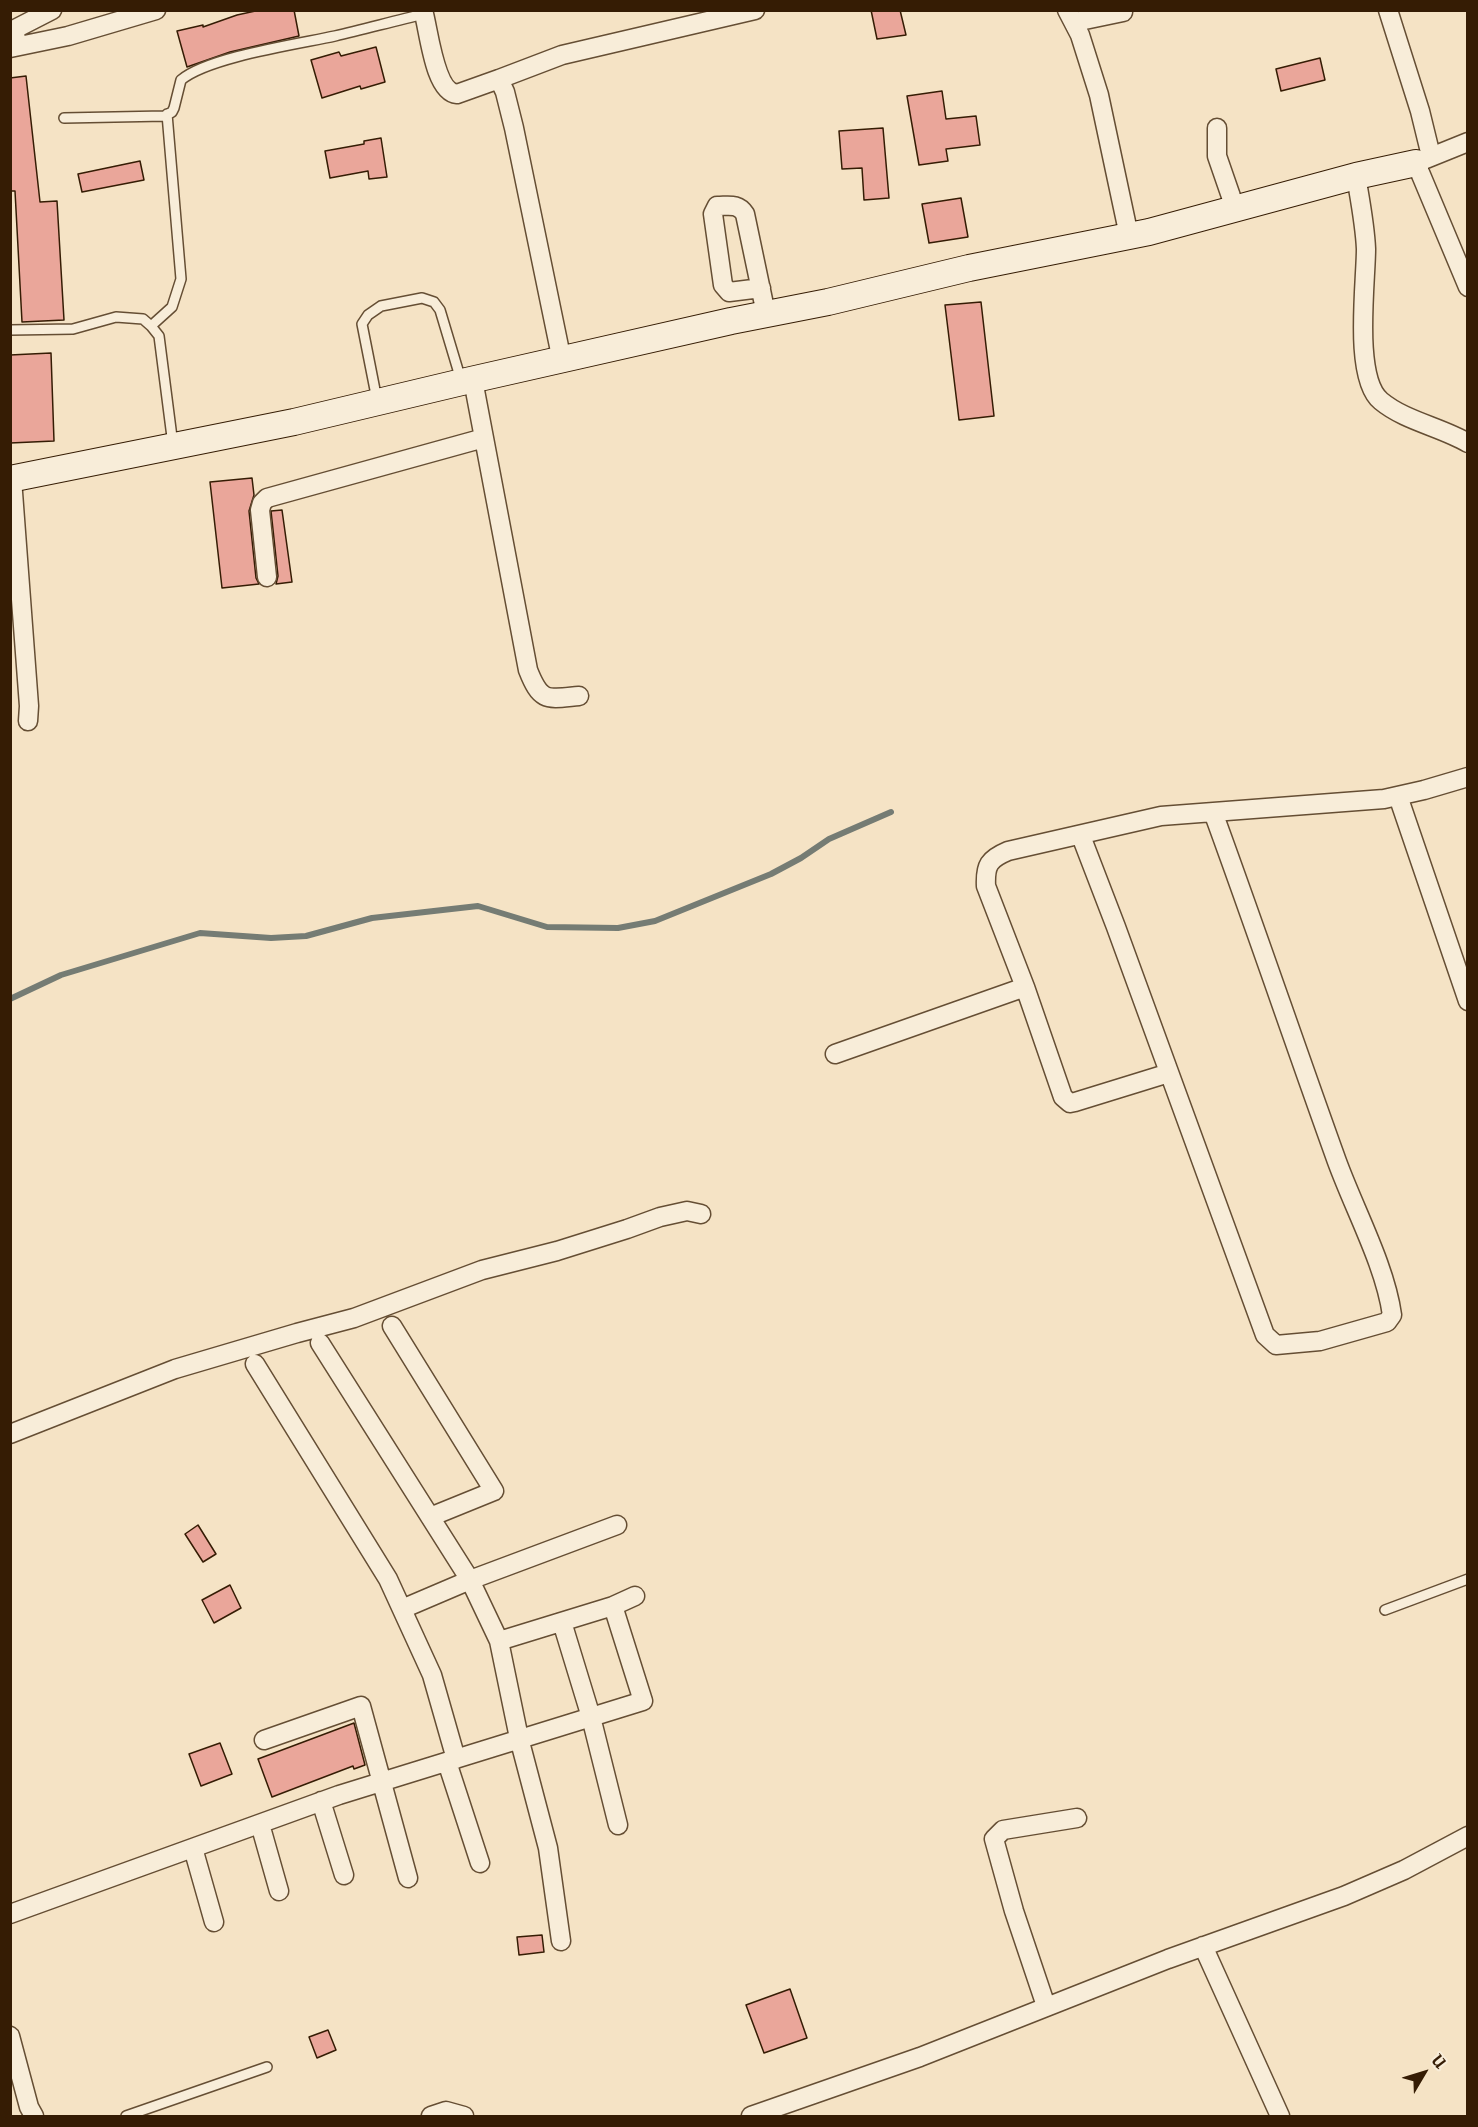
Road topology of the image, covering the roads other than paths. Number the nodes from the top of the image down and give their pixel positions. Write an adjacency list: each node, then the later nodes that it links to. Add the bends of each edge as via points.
1 (52, 10): 8 (street, via 15,29)
2 (156, 10): 8 (street, via 68,36)
3 (756, 10): 9 (street, via 562,55)
4 (1388, 10): 14 (street, via 1420,111)
5 (424, 12): 9 (street, via 437,72 450,93); 10 (lane, via 213,65 181,80 174,108)
6 (1123, 12): 7 (street)
7 (1071, 16): 17 (street, via 1099,95)
8 (13, 47)
9 (499, 79): 23 (street, via 514,128)
10 (167, 114): 11 (lane); 21 (lane, via 181,279 172,307)
11 (64, 118)
12 (1217, 128): 16 (street, via 1217,156)
13 (1467, 142): 14 (street)
14 (1423, 160): 15 (street); 18 (street)
15 (1356, 176): 16 (street); 27 (street, via 1366,247 1362,348 1373,390 1381,402)
16 (1235, 208): 17 (street)
17 (1129, 236): 20 (street)
18 (1467, 287)
19 (760, 288): 19 (street, via 745,214 736,205 717,206 713,214 724,289 736,292); 20 (street)
20 (766, 314): 23 (street)
21 (152, 326): 22 (lane, via 143,319 116,317 73,328); 28 (lane, via 159,336)
22 (10, 330)
23 (562, 361): 24 (street)
24 (468, 381): 25 (street); 25 (lane, via 434,302 422,298 381,306 362,324); 26 (street)
25 (378, 402): 28 (street)
26 (484, 438): 30 (street, via 267,498 260,510); 31 (street, via 528,670 543,696)
27 (1467, 443)
28 (173, 445): 29 (street)
29 (11, 479): 32 (street)
30 (267, 577)
31 (579, 696)
32 (28, 721)
33 (1467, 777): 34 (street)
34 (1398, 796): 35 (street); 38 (street)
35 (1213, 812): 36 (street, via 1161,816); 40 (street, via 1378,1266 1390,1302 1392,1315 1387,1322 1320,1341 1276,1345 1269,1340)
36 (1081, 836): 37 (street, via 1008,851 992,860 985,872 986,886); 40 (street)
37 (1025, 987): 39 (street); 40 (street, via 1063,1097 1070,1103)
38 (1467, 1001)
39 (835, 1054)
40 (1168, 1073)
41 (701, 1214): 45 (street, via 687,1211 660,1217 557,1251 482,1270 354,1318 175,1369)
42 (392, 1326): 46 (street, via 494,1491)
43 (320, 1343): 46 (street)
44 (255, 1364): 52 (street, via 388,1579)
45 (10, 1434)
46 (430, 1517): 49 (street)
47 (617, 1525): 49 (street)
48 (1467, 1579): 53 (lane)
49 (470, 1580): 52 (street); 55 (street)
50 (635, 1596): 51 (street)
51 (613, 1606): 54 (street); 56 (street, via 643,1701)
52 (402, 1609): 59 (street, via 432,1675)
53 (1385, 1610)
54 (562, 1622): 55 (street); 56 (street)
55 (499, 1641): 57 (street)
56 (591, 1717): 57 (street); 64 (street)
57 (519, 1738): 59 (street); 73 (street, via 548,1848)
58 (264, 1740): 60 (street, via 361,1707)
59 (452, 1760): 60 (street); 67 (street)
60 (383, 1782): 61 (street); 69 (street)
61 (321, 1801): 63 (street); 68 (street)
62 (1077, 1818): 75 (street, via 1003,1830 994,1839)
63 (260, 1824): 66 (street); 70 (street)
64 (618, 1825)
65 (1467, 1836): 74 (street, via 1344,1896)
66 (193, 1848): 71 (street); 72 (street)
67 (480, 1863)
68 (344, 1875)
69 (408, 1878)
70 (279, 1892)
71 (10, 1914)
72 (214, 1922)
73 (561, 1941)
74 (1203, 1946): 75 (street); 83 (street)
75 (1046, 2006): 82 (street, via 920,2057)
76 (10, 2036): 78 (street)
77 (267, 2067): 79 (lane)
78 (33, 2116)
79 (126, 2116)
80 (431, 2116): 81 (street, via 446,2111)
81 (464, 2116)
82 (751, 2116)
83 (1280, 2116)

